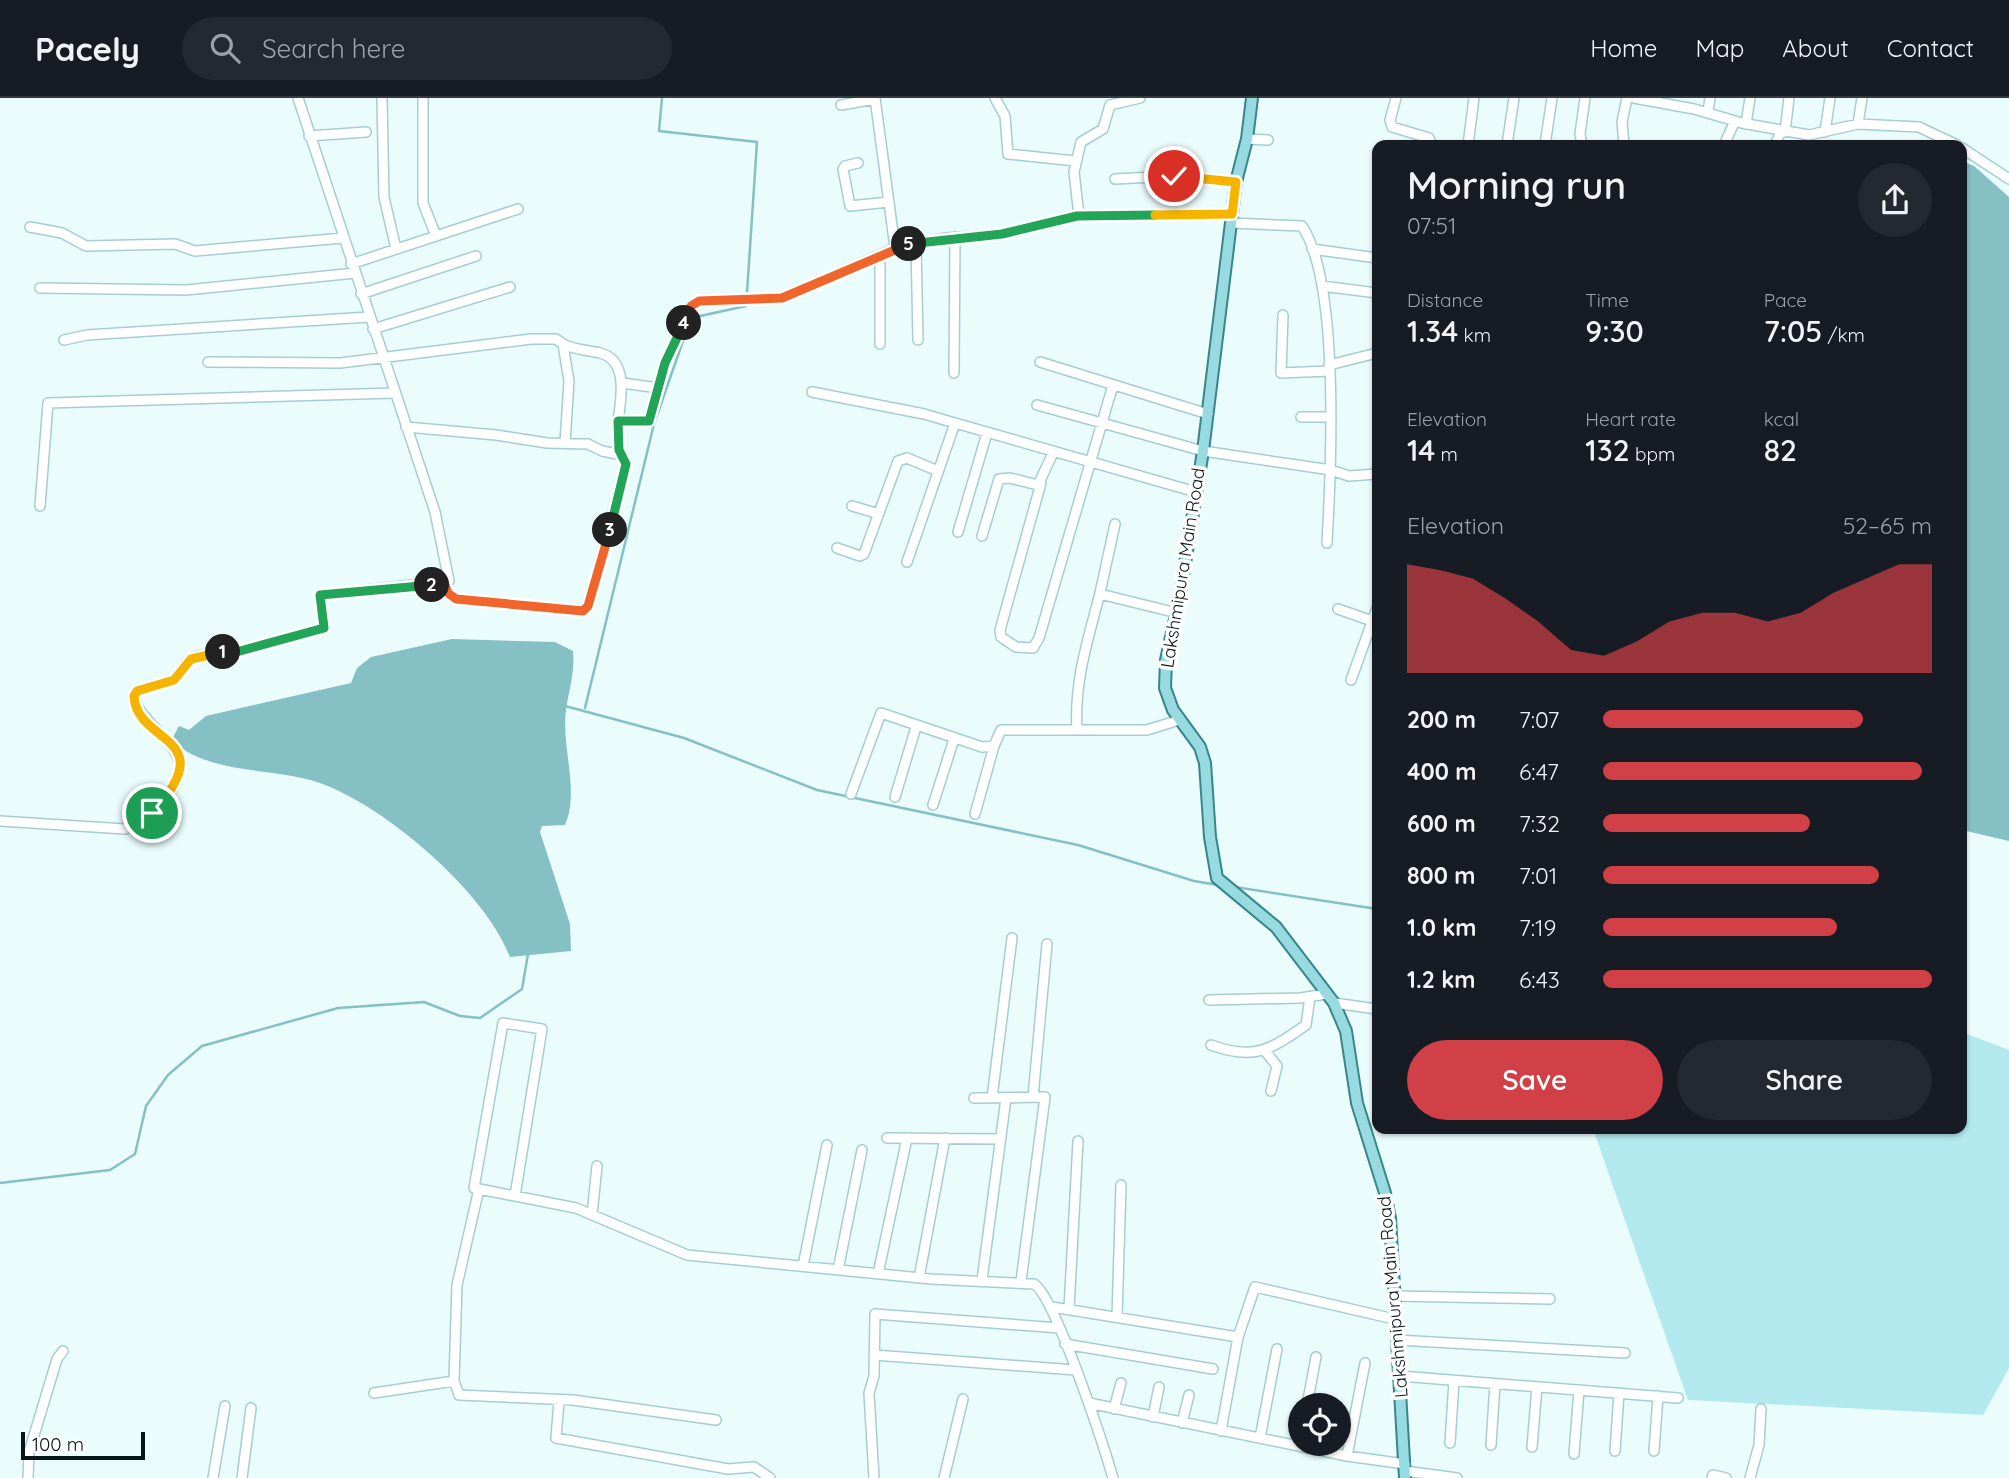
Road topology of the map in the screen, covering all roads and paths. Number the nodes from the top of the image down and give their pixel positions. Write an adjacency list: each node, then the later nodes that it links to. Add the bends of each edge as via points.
1 (298, 98): 28 (street)
2 (382, 98): 56 (street, via 384,197)
3 (423, 98): 51 (street, via 423,203)
4 (995, 98): 41 (street, via 1005,116 1008,154)
5 (1140, 98): 41 (street, via 1110,105 1103,130 1081,142)
6 (1252, 98): 29 (main road, Lakshmipura Main Road)
7 (1396, 98): 30 (street, via 1392,127)
8 (1474, 98): 31 (street)
9 (1514, 98): 32 (street)
10 (1552, 98): 33 (street)
11 (1585, 98): 34 (street)
12 (1627, 98): 35 (street)
13 (1633, 98): 21 (street)
14 (1710, 98): 21 (street)
15 (1750, 98): 23 (street)
16 (1789, 98): 26 (street)
17 (1830, 98): 27 (street)
18 (1862, 98): 24 (street)
19 (875, 99): 20 (street); 46 (street)
20 (841, 106)
21 (1708, 112): 22 (street)
22 (1735, 121): 23 (street); 36 (street)
23 (1746, 124): 26 (street)
24 (1858, 124): 27 (street); 38 (street, via 1919,127)
25 (366, 132): 28 (street)
26 (1783, 132): 27 (street); 37 (street)
27 (1825, 132)
28 (309, 136): 53 (street)
29 (1247, 139): 39 (street); 45 (main road, Lakshmipura Main Road)
30 (1430, 140)
31 (1469, 140)
32 (1508, 140)
33 (1546, 140)
34 (1581, 140)
35 (1624, 140)
36 (1726, 140)
37 (1778, 140)
38 (1946, 140)
39 (1268, 141)
40 (1967, 151): 43 (street)
41 (1075, 161): 48 (street)
42 (858, 163): 46 (street, via 843,169 850,206)
43 (2009, 178)
44 (1115, 179): 45 (street, via 1174,176)
45 (1236, 182): 49 (main road, Lakshmipura Main Road)
46 (889, 202): 55 (street)
47 (518, 209): 51 (street)
48 (1079, 216): 49 (street); 52 (street, via 1002,234)
49 (1232, 218): 57 (street, via 1297,224 1306,231); 86 (main road, Lakshmipura Main Road)
50 (30, 227): 53 (street, via 62,233 86,246 174,244 195,251)
51 (436, 236): 56 (street)
52 (955, 237): 54 (street); 79 (street)
53 (343, 238): 61 (street)
54 (916, 243): 55 (street); 71 (street)
55 (895, 248): 58 (street)
56 (396, 249): 61 (street)
57 (1312, 249): 60 (street); 63 (street)
58 (880, 255): 73 (street); 82 (street, via 782,298 699,301 691,306)
59 (476, 256): 66 (street)
60 (1372, 257)
61 (353, 268): 64 (street, via 186,290); 66 (street)
62 (510, 286): 69 (street)
63 (1322, 286): 65 (street); 78 (street)
64 (40, 288)
65 (1372, 292)
66 (361, 294): 68 (street)
67 (1283, 315): 78 (street, via 1280,373)
68 (369, 317): 69 (street); 70 (street)
69 (373, 329): 75 (street)
70 (64, 340)
71 (918, 340)
72 (563, 344): 75 (street, via 556,339 530,339); 80 (street, via 611,358); 94 (street, via 569,381)
73 (880, 344)
74 (1372, 355): 78 (street)
75 (382, 358): 76 (street, via 340,363); 83 (street)
76 (208, 362)
77 (1040, 362): 81 (street)
78 (1329, 368): 88 (street)
79 (954, 373)
80 (622, 383): 82 (street); 89 (street)
81 (1113, 385): 86 (street); 91 (street)
82 (659, 388): 89 (street, via 649,421)
83 (394, 393): 92 (street); 104 (street, via 48,403)
84 (812, 393): 90 (street)
85 (1037, 405): 91 (street)
86 (1208, 414): 95 (main road, Lakshmipura Main Road)
87 (1301, 417): 88 (street)
88 (1330, 417): 99 (street)
89 (618, 421): 97 (street, via 619,450)
90 (955, 423): 93 (street); 100 (street)
91 (1103, 423): 95 (street); 98 (street)
92 (406, 427): 94 (street); 113 (street, via 435,512 449,581)
93 (987, 433): 96 (street); 108 (street)
94 (565, 443): 97 (street, via 588,444)
95 (1203, 451): 99 (street); 103 (main road, Lakshmipura Main Road)
96 (1053, 453): 98 (street); 102 (street)
97 (624, 456): 113 (street, via 626,464 605,549 583,611 456,599)
98 (1091, 465): 102 (street, via 1039,638 1032,648 1016,647 1000,631); 103 (street)
99 (1331, 470): 101 (street, via 1349,476); 110 (street)
100 (938, 471): 106 (street, via 907,458 898,461); 112 (street)
101 (1372, 474)
102 (1041, 483): 109 (street, via 999,479)
103 (1196, 492): 116 (main road, Lakshmipura Main Road)
104 (40, 506)
105 (852, 506): 106 (street)
106 (878, 514): 111 (street, via 863,556)
107 (1115, 524): 114 (street)
108 (958, 532)
109 (982, 536)
110 (1327, 543)
111 (837, 548)
112 (907, 562)
113 (444, 582): 129 (street, via 320,595 324,628 240,651 198,656 186,663 174,680 137,691 134,701 138,709 172,744 180,764 167,796 135,825 125,829)
114 (1100, 594): 116 (street); 122 (street, via 1081,657)
115 (1338, 609): 117 (street)
116 (1177, 612): 120 (main road, Lakshmipura Main Road, via 1164,688)
117 (1372, 621)
118 (1372, 629): 119 (street)
119 (1351, 680)
120 (1179, 720): 122 (street, via 1147,730); 133 (main road, Lakshmipura Main Road, via 1200,747 1205,763 1217,878 1276,927)
121 (916, 727): 123 (street); 125 (street, via 881,713); 126 (street)
122 (1077, 730): 124 (street, via 1001,730)
123 (954, 739): 124 (street); 127 (street)
124 (994, 746): 128 (street)
125 (851, 794)
126 (895, 797)
127 (933, 806)
128 (975, 814)
129 (0, 821)
130 (1012, 938): 141 (street)
131 (1047, 944): 139 (street)
132 (1310, 997): 133 (street); 134 (street); 137 (street, via 1306,1025)
133 (1331, 998): 135 (street); 161 (main road, Lakshmipura Main Road, via 1346,1031 1357,1103 1385,1193)
134 (1209, 1000)
135 (1372, 1008)
136 (1211, 1045): 137 (street, via 1233,1053)
137 (1265, 1051): 138 (street, via 1277,1066)
138 (1271, 1091)
139 (1033, 1097): 142 (street); 160 (street, via 1045,1097)
140 (974, 1098): 141 (street)
141 (992, 1098): 142 (street)
142 (1006, 1098): 146 (street)
143 (887, 1138): 144 (street)
144 (907, 1138): 145 (street); 157 (street)
145 (945, 1138): 146 (street); 158 (street)
146 (1001, 1139): 159 (street)
147 (1078, 1141): 164 (street)
148 (827, 1145): 155 (street)
149 (862, 1150): 156 (street)
150 (597, 1166): 154 (street)
151 (1121, 1185): 165 (street)
152 (479, 1189): 153 (street); 153 (street, via 474,1188 503,1023 542,1029); 180 (street, via 457,1285)
153 (515, 1196): 154 (street)
154 (592, 1215): 155 (street, via 687,1255)
155 (803, 1266): 156 (street)
156 (838, 1270): 157 (street)
157 (878, 1274): 158 (street)
158 (919, 1278): 159 (street)
159 (982, 1280): 160 (street)
160 (1021, 1281): 163 (street, via 1041,1288)
161 (1394, 1296): 162 (street); 166 (main road, Lakshmipura Main Road)
162 (1550, 1299)
163 (1052, 1307): 164 (street); 167 (street)
164 (1069, 1309): 165 (street)
165 (1117, 1317): 168 (street)
166 (1394, 1319): 168 (street, via 1255,1287); 169 (main road, Lakshmipura Main Road)
167 (1059, 1328): 170 (street); 174 (street, via 875,1314)
168 (1238, 1337): 203 (street)
169 (1397, 1340): 173 (street); 179 (main road, Lakshmipura Main Road)
170 (1065, 1344): 177 (street); 178 (street)
171 (1277, 1349): 205 (street)
172 (63, 1351): 215 (street, via 29,1452)
173 (1625, 1353)
174 (874, 1355): 178 (street); 219 (street, via 869,1393)
175 (1316, 1357): 188 (street)
176 (1365, 1363): 204 (street)
177 (1213, 1368)
178 (1075, 1370): 195 (street)
179 (1400, 1376): 181 (street); 214 (main road, Lakshmipura Main Road)
180 (454, 1381): 187 (street); 194 (street, via 459,1395)
181 (1454, 1381): 183 (street); 207 (street)
182 (1121, 1383): 198 (street)
183 (1495, 1384): 185 (street); 208 (street)
184 (1159, 1387): 200 (street)
185 (1538, 1387): 186 (street); 209 (street)
186 (1579, 1390): 189 (street); 212 (street)
187 (374, 1393)
188 (1309, 1393)
189 (1619, 1394): 191 (street); 210 (street)
190 (1189, 1395): 202 (street)
191 (1658, 1396): 192 (street); 211 (street)
192 (1678, 1398)
193 (963, 1399): 220 (street)
194 (559, 1401): 201 (street); 218 (street, via 556,1438 728,1469 754,1467)
195 (1089, 1403): 198 (street); 221 (street)
196 (225, 1406): 216 (street)
197 (251, 1408): 217 (street)
198 (1114, 1409): 200 (street)
199 (1761, 1409): 225 (street, via 1759,1445)
200 (1153, 1417): 202 (street)
201 (716, 1420)
202 (1182, 1423): 203 (street)
203 (1221, 1431): 205 (street)
204 (1351, 1435)
205 (1260, 1438): 206 (street)
206 (1288, 1441)
207 (1450, 1443)
208 (1491, 1445)
209 (1532, 1447)
210 (1615, 1451)
211 (1654, 1451)
212 (1574, 1454)
213 (1347, 1456): 214 (street)
214 (1405, 1471): 222 (street)
215 (28, 1478)
216 (213, 1478)
217 (242, 1478)
218 (770, 1478)
219 (874, 1478)
220 (944, 1478)
221 (1113, 1478)
222 (1457, 1478)
223 (1712, 1478): 224 (street)
224 (1726, 1478)
225 (1750, 1478)

